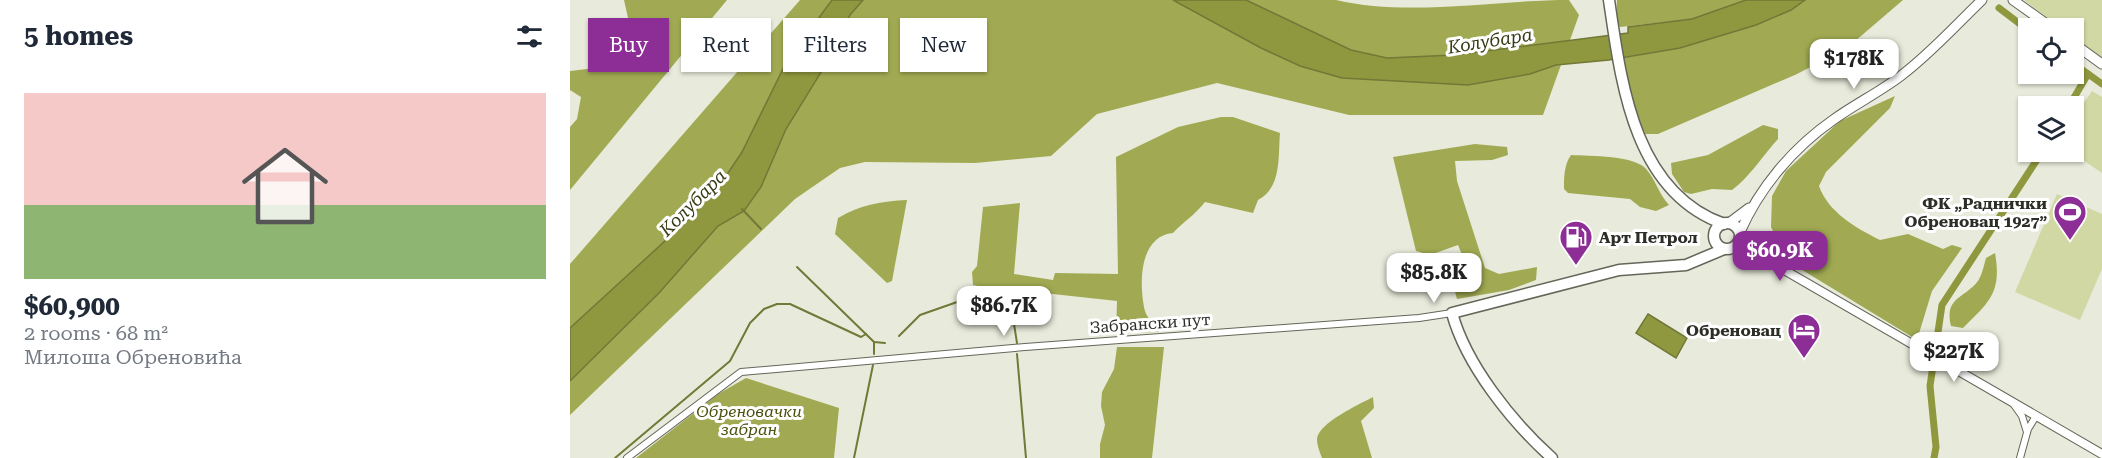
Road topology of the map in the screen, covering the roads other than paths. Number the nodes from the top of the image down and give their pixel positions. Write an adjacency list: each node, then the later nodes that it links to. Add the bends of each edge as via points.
1 (1609, 0): 7 (main road, via 1628,110 1644,146)
2 (1982, 0): 8 (main road, via 1902,76 1831,121 1804,144)
3 (2013, 0): 4 (main road)
4 (2038, 18)
5 (2084, 51): 6 (main road)
6 (2102, 64)
7 (1688, 204): 9 (main road, via 1705,216); 11 (main road)
8 (1753, 204): 9 (main road); 10 (main road)
9 (1726, 223): 10 (main road); 11 (main road)
10 (1740, 234): 12 (main road, via 1738,243); 13 (street)
11 (1715, 237): 12 (main road); 14 (main road)
12 (1728, 248): 13 (street); 14 (main road)
13 (1767, 260): 16 (street)
14 (1695, 261): 15 (main road, via 1620,270)
15 (1452, 313): 20 (street, Забрански пут, via 741,372); 21 (main road, via 1479,371 1527,434)
16 (2012, 401): 17 (street); 18 (street)
17 (2036, 416): 18 (street); 19 (street)
18 (2027, 433): 22 (street)
19 (2102, 454)
20 (627, 458)
21 (1552, 458)
22 (2020, 458)

